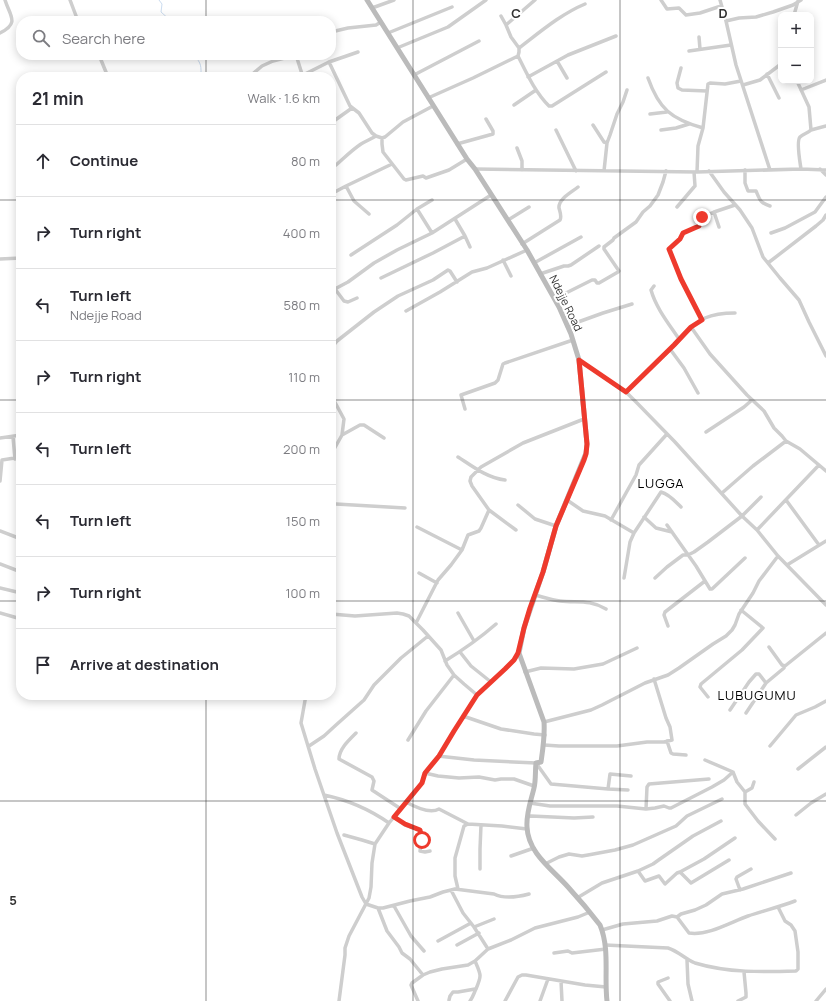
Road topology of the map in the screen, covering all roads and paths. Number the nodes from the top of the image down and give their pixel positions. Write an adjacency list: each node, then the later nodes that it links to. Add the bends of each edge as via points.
1 (5, 0): 21 (street, via 12,20 11,25)
2 (70, 0): 15 (street)
3 (367, 0): 13 (street, Ndejje Road)
4 (394, 0): 13 (street)
5 (486, 0): 27 (street, via 448,26)
6 (534, 0): 19 (street)
7 (661, 0): 11 (street, via 667,9 679,8 686,15)
8 (720, 0): 11 (street)
9 (799, 1): 14 (street); 17 (street, via 756,17)
10 (586, 4): 28 (street, via 562,16)
11 (721, 6): 17 (street)
12 (452, 7): 22 (street)
13 (372, 8): 18 (street, Ndejje Road)
14 (795, 12)
15 (76, 16)
16 (500, 16): 19 (street)
17 (726, 21): 26 (street)
18 (381, 22): 20 (street); 22 (street, Ndejje Road)
19 (506, 25): 28 (street)
20 (336, 31)
21 (0, 33)
22 (388, 33): 27 (street, Ndejje Road)
23 (616, 36): 38 (street)
24 (699, 37): 29 (street)
25 (480, 41): 49 (street)
26 (731, 45): 29 (street); 55 (street)
27 (397, 48): 49 (street, Ndejje Road)
28 (519, 48): 32 (street)
29 (700, 49): 30 (street)
30 (689, 51)
31 (358, 52): 37 (street)
32 (518, 56): 51 (street); 62 (street)
33 (101, 60): 42 (street)
34 (278, 60): 43 (street)
35 (298, 60): 44 (street)
36 (335, 60): 39 (street)
37 (336, 60)
38 (557, 61): 51 (street); 52 (street)
39 (329, 62): 45 (street); 46 (street)
40 (778, 66): 48 (street)
41 (681, 68): 61 (street, via 678,88)
42 (106, 72)
43 (255, 72)
44 (301, 72)
45 (310, 72)
46 (334, 72)
47 (606, 72): 58 (street, via 551,107)
48 (767, 74): 57 (street, via 760,80); 63 (street)
49 (414, 75): 62 (street, Ndejje Road)
50 (336, 77): 66 (street)
51 (528, 77): 58 (street)
52 (567, 78)
53 (648, 78): 67 (street, via 657,100)
54 (826, 80): 60 (street)
55 (741, 81): 57 (street); 61 (street, via 710,83)
56 (798, 84): 60 (street)
57 (743, 86): 91 (street)
58 (536, 90): 64 (street)
59 (627, 90): 80 (street)
60 (801, 90): 77 (street, via 809,107)
61 (707, 91): 74 (street)
62 (428, 98): 65 (street, Ndejje Road)
63 (779, 98)
64 (514, 105)
65 (433, 106): 79 (street, via 402,122 388,136); 81 (street, Ndejje Road)
66 (352, 108): 69 (street); 78 (street, via 359,113)
67 (667, 112): 68 (street); 71 (street)
68 (650, 114)
69 (336, 119)
70 (486, 119): 81 (street, via 493,134)
71 (689, 124): 74 (street); 76 (street)
72 (593, 125): 80 (street)
73 (826, 126): 77 (street)
74 (703, 128): 97 (street, via 698,146)
75 (556, 130): 93 (street)
76 (661, 130)
77 (811, 130): 87 (street, via 799,139)
78 (376, 136): 79 (street); 85 (street, via 354,148)
79 (382, 138): 84 (street, via 384,152)
80 (607, 143): 94 (street)
81 (457, 144): 83 (street, Ndejje Road)
82 (517, 148): 89 (street)
83 (467, 159): 84 (street, via 449,170 426,178 423,176 408,180 404,179); 86 (street, Ndejje Road)
84 (392, 164): 99 (street)
85 (336, 165)
86 (475, 169): 89 (street); 102 (street, Ndejje Road)
87 (801, 169): 88 (street); 91 (street)
88 (820, 169): 92 (street); 98 (street)
89 (522, 170): 93 (street)
90 (745, 170): 91 (street); 96 (street); 106 (street, via 748,190 756,191 760,201)
91 (770, 170)
92 (826, 170)
93 (576, 171): 94 (street)
94 (604, 171): 95 (street)
95 (666, 171): 97 (street); 138 (street, via 658,195 650,206 636,222 604,247 619,271 599,283 592,280)
96 (709, 171): 97 (street); 105 (street)
97 (696, 172): 108 (street, via 695,186)
98 (826, 175)
99 (346, 186): 101 (street); 111 (street, via 354,201)
100 (578, 187): 120 (street, via 559,203 560,220)
101 (336, 191)
102 (491, 195): 113 (street); 114 (street, Ndejje Road)
103 (826, 197): 117 (street, via 815,212)
104 (432, 200): 109 (street)
105 (735, 205): 110 (street); 129 (street, via 752,228 763,257)
106 (770, 206)
107 (529, 207): 114 (street)
108 (677, 207)
109 (417, 209): 116 (street); 124 (street)
110 (714, 212): 115 (street); 142 (street, via 700,218 699,226 683,233 669,249)
111 (369, 214)
112 (826, 215): 129 (street, via 816,226)
113 (455, 219): 116 (street); 118 (street)
114 (508, 220): 120 (street, Ndejje Road)
115 (719, 227)
116 (432, 233): 135 (street, via 374,263)
117 (771, 233)
118 (465, 236): 121 (street); 132 (street)
119 (581, 237): 128 (street)
120 (522, 244): 123 (street, Ndejje Road)
121 (470, 246)
122 (599, 246): 130 (street, via 571,265)
123 (527, 250): 127 (street); 128 (street, Ndejje Road)
124 (352, 255)
125 (16, 258): 126 (street)
126 (0, 259)
127 (503, 260): 131 (street); 133 (street, via 472,272)
128 (534, 263): 130 (street, Ndejje Road)
129 (768, 263): 149 (street, via 799,300)
130 (540, 274): 138 (street, Ndejje Road)
131 (511, 276)
132 (381, 278)
133 (456, 282): 140 (street); 147 (street, via 448,270 374,312)
134 (654, 286): 145 (street, via 652,294)
135 (336, 288)
136 (336, 293): 137 (street, via 348,302)
137 (357, 298)
138 (554, 299): 143 (street, Ndejje Road)
139 (632, 304): 143 (street)
140 (406, 311)
141 (735, 313): 142 (street, via 714,315)
142 (702, 320): 144 (street)
143 (567, 326): 146 (street, Ndejje Road)
144 (691, 327): 145 (street); 153 (street, via 710,354)
145 (679, 339): 148 (street)
146 (573, 340): 150 (street, Ndejje Road); 155 (street, via 503,364 495,383 461,395)
147 (336, 342)
148 (670, 349): 151 (street); 152 (street)
149 (826, 356)
150 (579, 360): 151 (street); 156 (street, Ndejje Road)
151 (626, 392): 158 (street)
152 (698, 392)
153 (752, 400): 157 (street); 164 (street, via 764,411)
154 (336, 404): 159 (street, via 344,419)
155 (465, 409)
156 (584, 419): 169 (street, via 524,443); 175 (street, Ndejje Road, via 586,454)
157 (706, 432)
158 (667, 434): 173 (street); 184 (street, via 639,465)
159 (342, 435): 163 (street, via 364,425); 165 (street)
160 (13, 436): 161 (street); 162 (street); 167 (street)
161 (16, 436)
162 (0, 438)
163 (384, 438)
164 (786, 441): 168 (street); 173 (street)
165 (336, 446)
166 (458, 457): 169 (street)
167 (14, 458): 172 (street, via 2,460)
168 (819, 465): 170 (street); 176 (street)
169 (478, 470): 171 (street); 181 (street, via 471,476 470,483)
170 (826, 471)
171 (505, 480)
172 (0, 481)
173 (722, 493): 182 (street)
174 (761, 497): 182 (street)
175 (567, 500): 184 (street, via 583,512 604,515); 186 (street, Ndejje Road)
176 (786, 500): 189 (street); 195 (street)
177 (336, 504): 180 (street)
178 (518, 505): 186 (street, via 536,519)
179 (681, 507): 183 (street, via 661,492)
180 (405, 508)
181 (489, 510): 188 (street); 196 (street, via 482,528 468,535)
182 (742, 516): 189 (street); 197 (street)
183 (644, 517): 191 (street, via 656,528); 192 (street)
184 (611, 520): 192 (street)
185 (667, 525): 191 (street)
186 (556, 526): 210 (street, Ndejje Road)
187 (417, 527): 196 (street)
188 (516, 530)
189 (758, 530): 198 (street)
190 (0, 531): 193 (street)
191 (672, 532): 197 (street)
192 (634, 533): 204 (street)
193 (16, 537)
194 (826, 541): 195 (street)
195 (819, 545): 201 (street)
196 (462, 550): 207 (street)
197 (688, 554): 205 (street, via 683,555); 206 (street)
198 (778, 556): 201 (street); 213 (street)
199 (745, 558): 206 (street, via 712,589)
200 (0, 564): 202 (street)
201 (788, 565): 211 (street)
202 (16, 570)
203 (419, 573): 207 (street)
204 (624, 578)
205 (655, 578)
206 (705, 581): 220 (street, via 665,612)
207 (437, 582): 218 (street)
208 (0, 588): 209 (street)
209 (16, 592)
210 (535, 595): 212 (street, via 560,601 593,603); 227 (street, Ndejje Road)
211 (826, 604)
212 (606, 609)
213 (741, 610): 232 (street, via 735,625 726,636 666,676); 236 (street, via 763,628 742,650 701,684 700,687)
214 (0, 613): 217 (street)
215 (458, 613): 223 (street)
216 (336, 614): 218 (street, via 355,616 397,613 409,616)
217 (16, 618)
218 (416, 623): 222 (street)
219 (496, 624): 223 (street)
220 (668, 626)
221 (826, 633): 229 (street)
222 (428, 636): 228 (street, via 441,650); 248 (street, via 402,658 346,717)
223 (474, 641): 226 (street)
224 (770, 647): 229 (street)
225 (637, 648): 230 (street, via 603,664 574,669 541,668)
226 (460, 652): 228 (street); 233 (street, via 471,666)
227 (518, 653): 230 (street); 233 (street)
228 (445, 660): 231 (street)
229 (784, 666): 234 (street)
230 (525, 672): 242 (street)
231 (454, 675): 235 (street); 245 (street, via 426,711)
232 (654, 679): 242 (street, via 591,710); 246 (street, via 670,727 672,740)
233 (491, 682): 235 (street)
234 (766, 683): 239 (street, via 759,674 756,674); 240 (street)
235 (477, 695): 241 (street)
236 (708, 698)
237 (305, 700): 248 (street, via 301,723)
238 (826, 700): 249 (street, via 796,715)
239 (730, 710)
240 (746, 713)
241 (463, 716): 244 (street, via 502,728); 252 (street)
242 (544, 722): 244 (street)
243 (356, 733): 270 (street, via 344,746 339,759 372,777 372,790)
244 (545, 735): 247 (street)
245 (408, 740)
246 (667, 741): 247 (street, via 616,746); 251 (street, via 671,753)
247 (544, 745): 254 (street, via 540,762)
248 (309, 746): 266 (street)
249 (770, 746)
250 (826, 747): 255 (street)
251 (686, 755)
252 (438, 756): 254 (street); 257 (street)
253 (705, 760): 256 (street)
254 (536, 763): 261 (street); 262 (street, via 551,784)
255 (798, 769)
256 (733, 772): 264 (street); 271 (street, via 712,788 671,808 662,806)
257 (425, 773): 261 (street, via 459,778 514,780); 268 (street, via 422,783)
258 (632, 776): 262 (street, via 610,774)
259 (709, 779): 271 (street, via 648,785)
260 (754, 782): 264 (street, via 752,788)
261 (534, 786): 269 (street)
262 (608, 790): 263 (street)
263 (628, 790)
264 (745, 792): 283 (street, via 745,804)
265 (826, 794): 272 (street)
266 (324, 795): 277 (street, via 362,807); 301 (street)
267 (722, 799): 289 (street, via 687,816 676,826 633,844 582,856 569,854)
268 (406, 802): 270 (street); 278 (street, via 420,809 439,809)
269 (530, 803): 271 (street); 274 (street)
270 (401, 809): 273 (street)
271 (646, 809)
272 (796, 815)
273 (394, 817): 277 (street); 286 (street, via 420,830 420,851)
274 (527, 817): 275 (street); 280 (street)
275 (593, 817)
276 (721, 821): 292 (street)
277 (389, 823): 284 (street)
278 (468, 824): 279 (street); 295 (street, via 464,826 455,858)
279 (481, 825): 280 (street); 290 (street)
280 (527, 829): 285 (street)
281 (344, 836): 284 (street)
282 (735, 838): 293 (street)
283 (775, 839)
284 (375, 844): 301 (street, via 371,886)
285 (534, 848): 287 (street); 289 (street)
286 (430, 851)
287 (511, 856)
288 (729, 860): 293 (street, via 691,883)
289 (545, 864): 299 (street)
290 (480, 869)
291 (751, 869): 297 (street, via 737,877)
292 (638, 871): 293 (street, via 645,881 659,876 665,884); 299 (street, via 602,883)
293 (680, 872)
294 (791, 873): 297 (street)
295 (458, 889): 296 (street); 298 (street, via 503,897)
296 (451, 890): 302 (street); 308 (street)
297 (740, 890): 306 (street, via 722,894)
298 (529, 894)
299 (578, 898): 305 (street)
300 (795, 902): 303 (street)
301 (366, 904): 304 (street); 329 (street, via 351,930 345,948)
302 (394, 906): 304 (street); 316 (street, via 411,936)
303 (778, 907): 306 (street, via 714,930 692,933 688,932); 320 (street, via 785,921 795,931 798,969)
304 (378, 908): 321 (street, via 387,931 402,953)
305 (590, 912): 310 (street); 315 (street, via 535,928)
306 (677, 917): 310 (street, via 623,924)
307 (494, 919): 309 (street)
308 (471, 923): 309 (street); 312 (street)
309 (474, 927): 311 (street)
310 (602, 930): 314 (street)
311 (479, 933): 313 (street); 315 (street)
312 (438, 941)
313 (457, 945)
314 (605, 947): 317 (street, via 572,953); 318 (street, via 668,948); 325 (street)
315 (488, 949): 319 (street)
316 (424, 951)
317 (554, 953)
318 (687, 960): 320 (street); 337 (street)
319 (475, 961): 321 (street); 326 (street, via 480,971 480,982)
320 (744, 972): 338 (street, via 746,997)
321 (423, 975): 330 (street, via 411,985)
322 (548, 978): 324 (street); 332 (street, via 520,976); 333 (street)
323 (668, 978): 336 (street, via 658,984)
324 (561, 981): 325 (street); 334 (street)
325 (606, 987): 335 (street)
326 (476, 989): 328 (street, via 453,992); 331 (street)
327 (826, 990): 339 (street)
328 (449, 1000)
329 (339, 1001)
330 (418, 1001)
331 (470, 1001)
332 (505, 1001)
333 (540, 1001)
334 (562, 1001)
335 (607, 1001)
336 (670, 1001)
337 (692, 1001)
338 (738, 1001)
339 (816, 1001)

